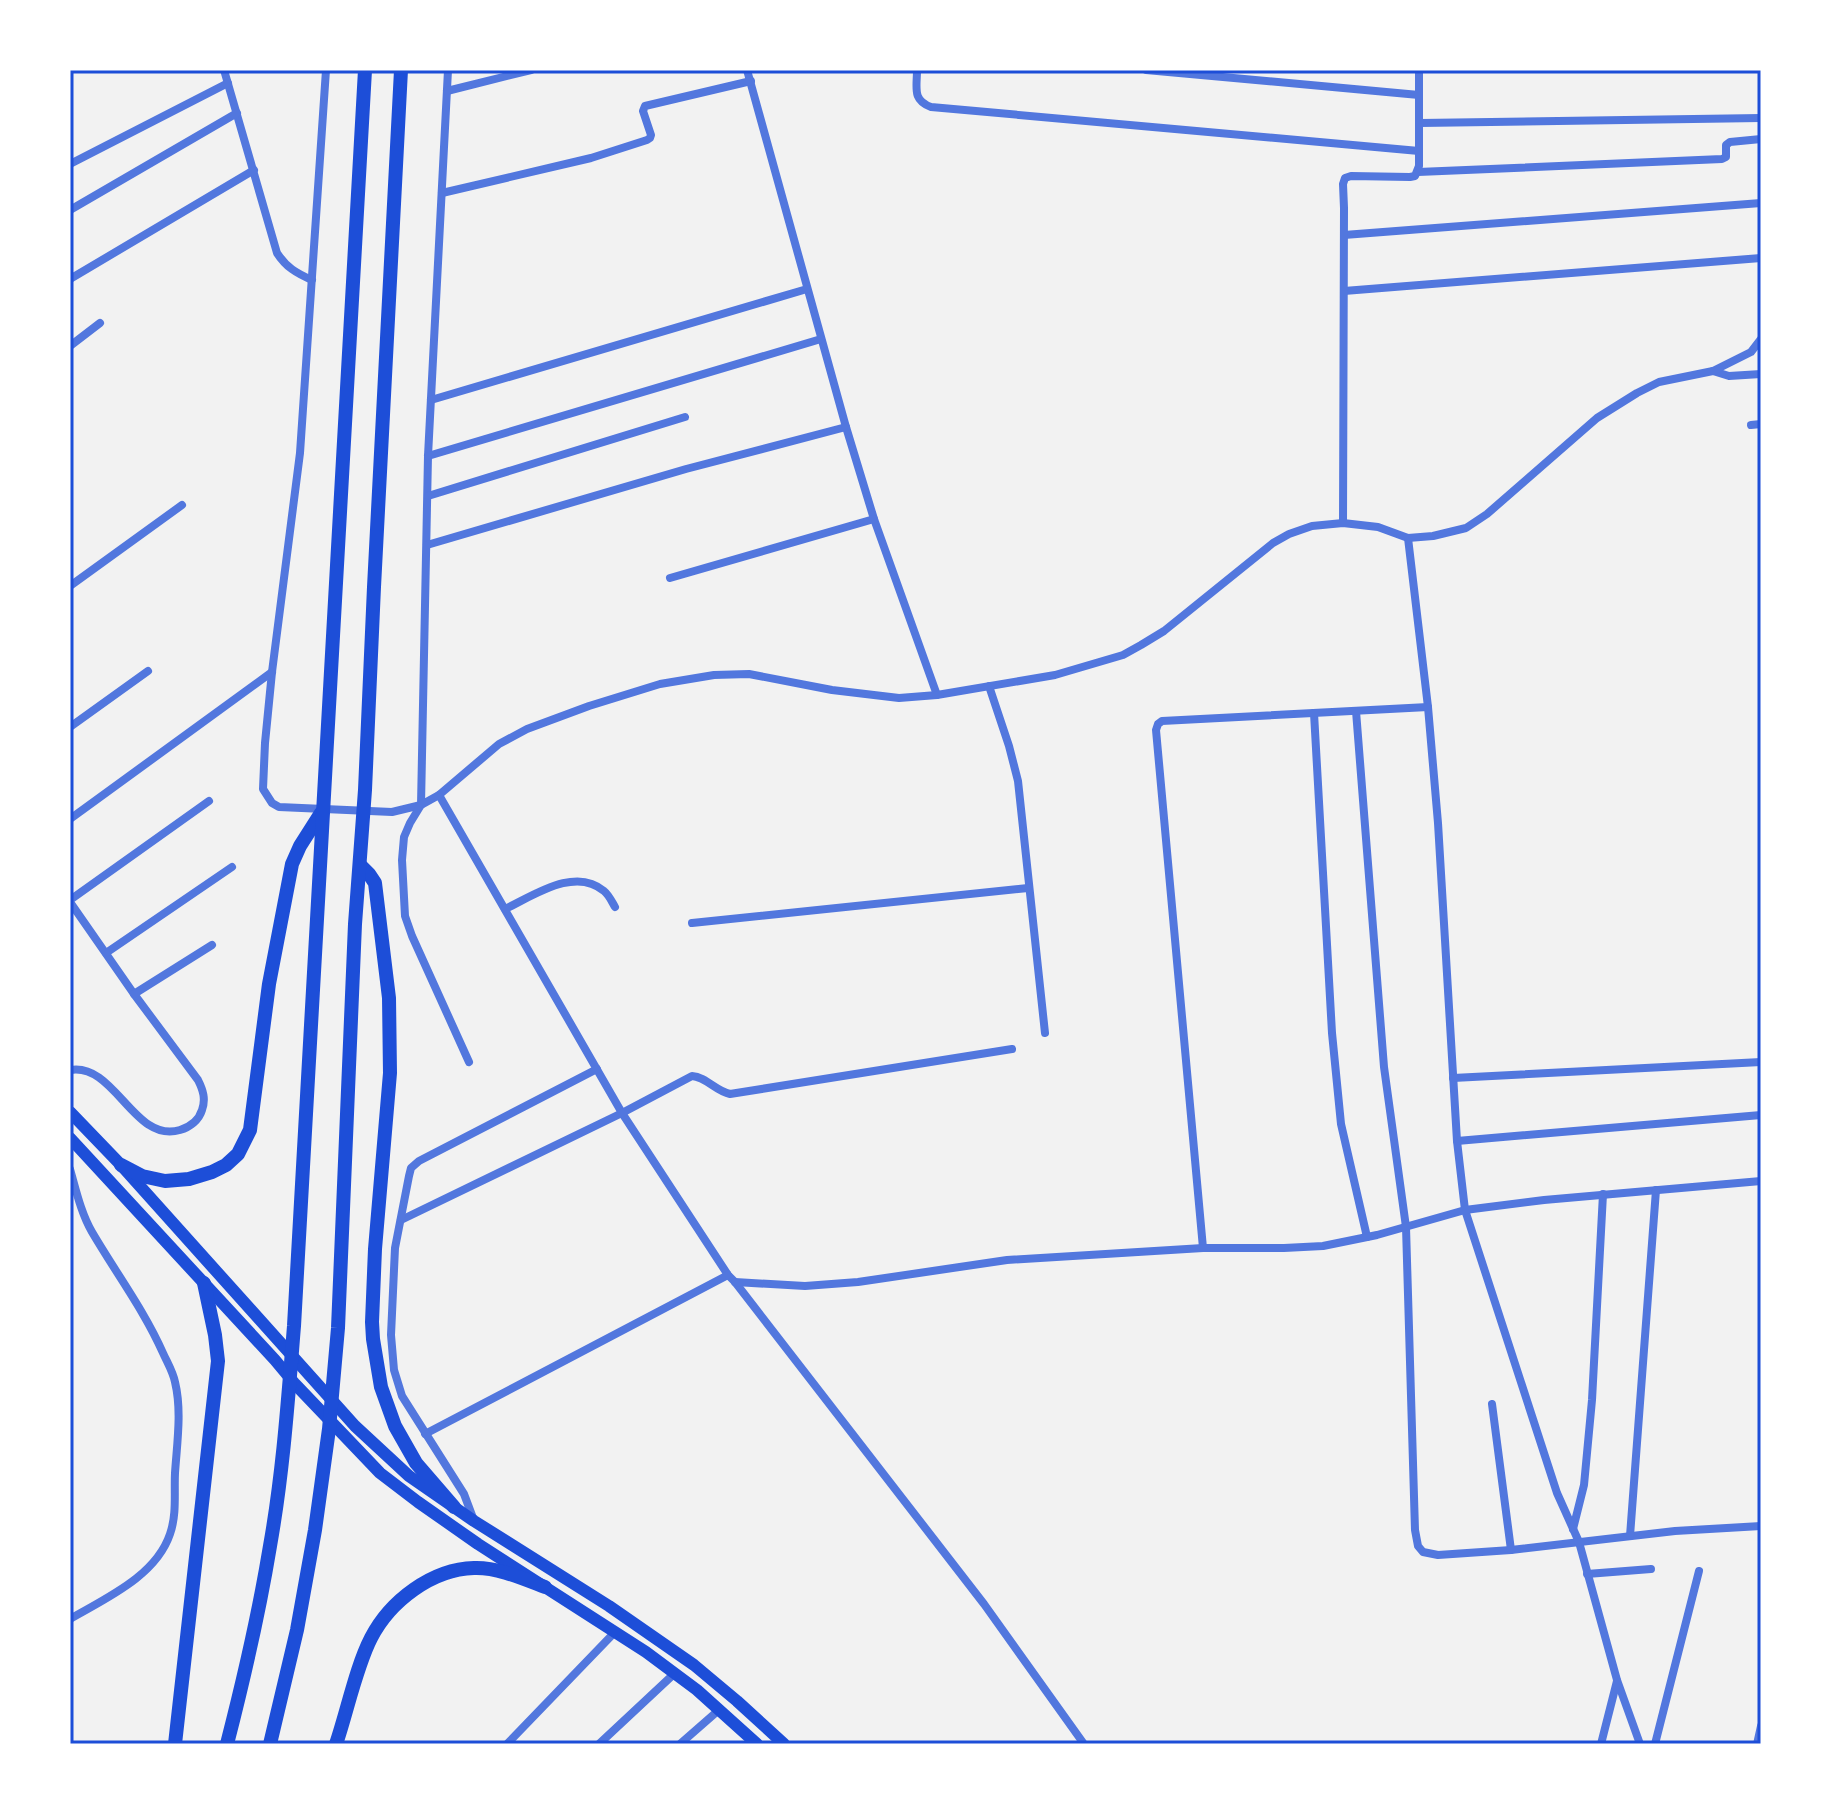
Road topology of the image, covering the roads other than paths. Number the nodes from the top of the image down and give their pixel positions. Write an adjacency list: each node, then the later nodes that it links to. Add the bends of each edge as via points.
1 (224, 70): 12 (street)
2 (326, 70): 29 (street)
3 (365, 70): 63 (highway)
4 (401, 70): 65 (highway)
5 (448, 70): 13 (street)
6 (531, 70): 13 (street)
7 (747, 70): 11 (street)
8 (917, 70): 19 (street, via 917,96 931,107)
9 (1146, 70): 14 (street)
10 (1419, 70): 14 (street)
11 (751, 81): 23 (street, via 645,106 651,135 647,140); 30 (street)
12 (228, 83): 15 (street); 20 (street)
13 (447, 91): 23 (street)
14 (1419, 95): 17 (street)
15 (237, 113): 21 (street); 25 (street)
16 (1761, 118): 17 (street)
17 (1420, 123): 19 (street)
18 (1761, 139): 22 (street, via 1730,142 1722,159)
19 (1419, 151): 22 (street)
20 (70, 164)
21 (254, 170): 28 (street); 29 (street, via 277,253 293,271)
22 (1418, 172): 26 (street, via 1410,177 1345,178)
23 (442, 193): 38 (street)
24 (1761, 203): 26 (street)
25 (70, 210)
26 (1344, 235): 31 (street)
27 (1761, 258): 31 (street)
28 (70, 279)
29 (312, 280): 53 (street, via 300,453)
30 (807, 289): 33 (street); 38 (street)
31 (1344, 291): 47 (street)
32 (100, 323): 35 (street)
33 (821, 339): 42 (street); 43 (street)
34 (1761, 339): 36 (street, via 1751,352)
35 (70, 346)
36 (1713, 371): 37 (street); 48 (street, via 1659,382 1597,418 1466,528)
37 (1761, 374)
38 (431, 400): 43 (street)
39 (685, 417): 44 (street)
40 (1761, 424): 41 (street)
41 (1751, 425)
42 (846, 427): 46 (street); 49 (street)
43 (428, 456): 44 (street)
44 (428, 496): 49 (street)
45 (182, 505): 51 (street)
46 (874, 519): 50 (street); 55 (street)
47 (1343, 523): 48 (street); 54 (street, via 1312,526 1273,543 1164,631 1123,655 1055,675)
48 (1408, 538): 56 (street)
49 (427, 545): 62 (street)
50 (670, 578)
51 (70, 586)
52 (148, 671): 59 (street)
53 (272, 672): 62 (street, via 263,789 272,803 392,812); 64 (street)
54 (989, 686): 55 (street); 67 (street, via 1018,781)
55 (937, 695): 60 (street, via 867,696 749,674 660,684 527,729 499,744)
56 (1428, 707): 57 (street); 81 (street)
57 (1356, 711): 58 (street); 94 (street, via 1384,1067)
58 (1314, 713): 95 (street, via 1341,1124); 96 (street, via 1162,721 1156,730)
59 (70, 727)
60 (439, 795): 62 (street); 70 (street)
61 (209, 801): 68 (street)
62 (421, 805): 77 (street, via 404,837 405,916)
63 (321, 813): 87 (highway, via 292,864 269,984 250,1130 238,1154 226,1165 189,1179 165,1181); 119 (highway, via 285,1436 271,1544)
64 (70, 819)
65 (360, 865): 101 (highway, via 375,883 389,998 390,1073 373,1339 381,1387 395,1426 416,1463); 120 (highway, via 329,1429 297,1630)
66 (232, 867): 73 (street)
67 (1028, 888): 71 (street); 75 (street)
68 (70, 901): 73 (street)
69 (615, 907): 70 (street, via 605,891 578,881)
70 (505, 909): 79 (street)
71 (692, 923)
72 (212, 945): 74 (street)
73 (106, 953): 74 (street)
74 (134, 994): 80 (street, via 203,1089 205,1101 195,1122 170,1133 158,1131 97,1076)
75 (1045, 1033)
76 (1012, 1049): 83 (street, via 730,1094 692,1076)
77 (469, 1062)
78 (1761, 1062): 81 (street)
79 (597, 1069): 83 (street); 93 (street, via 419,1161 411,1168)
80 (70, 1070)
81 (1453, 1078): 86 (street)
82 (70, 1112): 87 (main road)
83 (622, 1113): 93 (street); 97 (street)
84 (1761, 1115): 86 (street)
85 (70, 1138): 98 (main road)
86 (1457, 1141): 92 (street)
87 (121, 1165): 101 (main road, via 355,1426 409,1476)
88 (70, 1169): 112 (street, via 91,1231 160,1347 175,1381 179,1416 170,1535 141,1575)
89 (1761, 1181): 90 (street)
90 (1656, 1190): 91 (street); 105 (street)
91 (1603, 1194): 92 (street); 104 (street, via 1586,1470)
92 (1465, 1210): 94 (street); 104 (street)
93 (401, 1220): 100 (street, via 394,1261 392,1356 402,1396)
94 (1406, 1227): 95 (street); 107 (street, via 1418,1546 1438,1555)
95 (1367, 1237): 96 (street, via 1323,1246)
96 (1203, 1248): 97 (street, via 1007,1260 805,1286)
97 (731, 1279): 100 (street); 127 (street, via 984,1604)
98 (204, 1283): 111 (main road, via 380,1473); 118 (highway, via 218,1361)
99 (1492, 1404): 107 (street)
100 (425, 1434): 102 (street, via 464,1494)
101 (454, 1507): 102 (main road)
102 (474, 1521): 126 (main road, via 694,1665)
103 (1761, 1526): 105 (street)
104 (1573, 1529): 106 (street)
105 (1630, 1536): 106 (street)
106 (1579, 1542): 107 (street); 110 (street)
107 (1511, 1550)
108 (1651, 1569): 110 (street)
109 (1699, 1571): 130 (street)
110 (1587, 1574): 115 (street)
111 (545, 1587): 113 (main road); 121 (highway, via 476,1567 433,1578 396,1604 370,1640)
112 (70, 1619)
113 (615, 1632): 114 (main road); 122 (street)
114 (675, 1673): 116 (main road); 123 (street)
115 (1617, 1680): 128 (street); 129 (street)
116 (720, 1709): 124 (street); 125 (main road)
117 (1761, 1726): 131 (street)
118 (175, 1744)
119 (227, 1744)
120 (270, 1744)
121 (336, 1744)
122 (507, 1744)
123 (599, 1744)
124 (680, 1744)
125 (757, 1744)
126 (784, 1744)
127 (1084, 1744)
128 (1601, 1744)
129 (1640, 1744)
130 (1655, 1744)
131 (1757, 1744)

